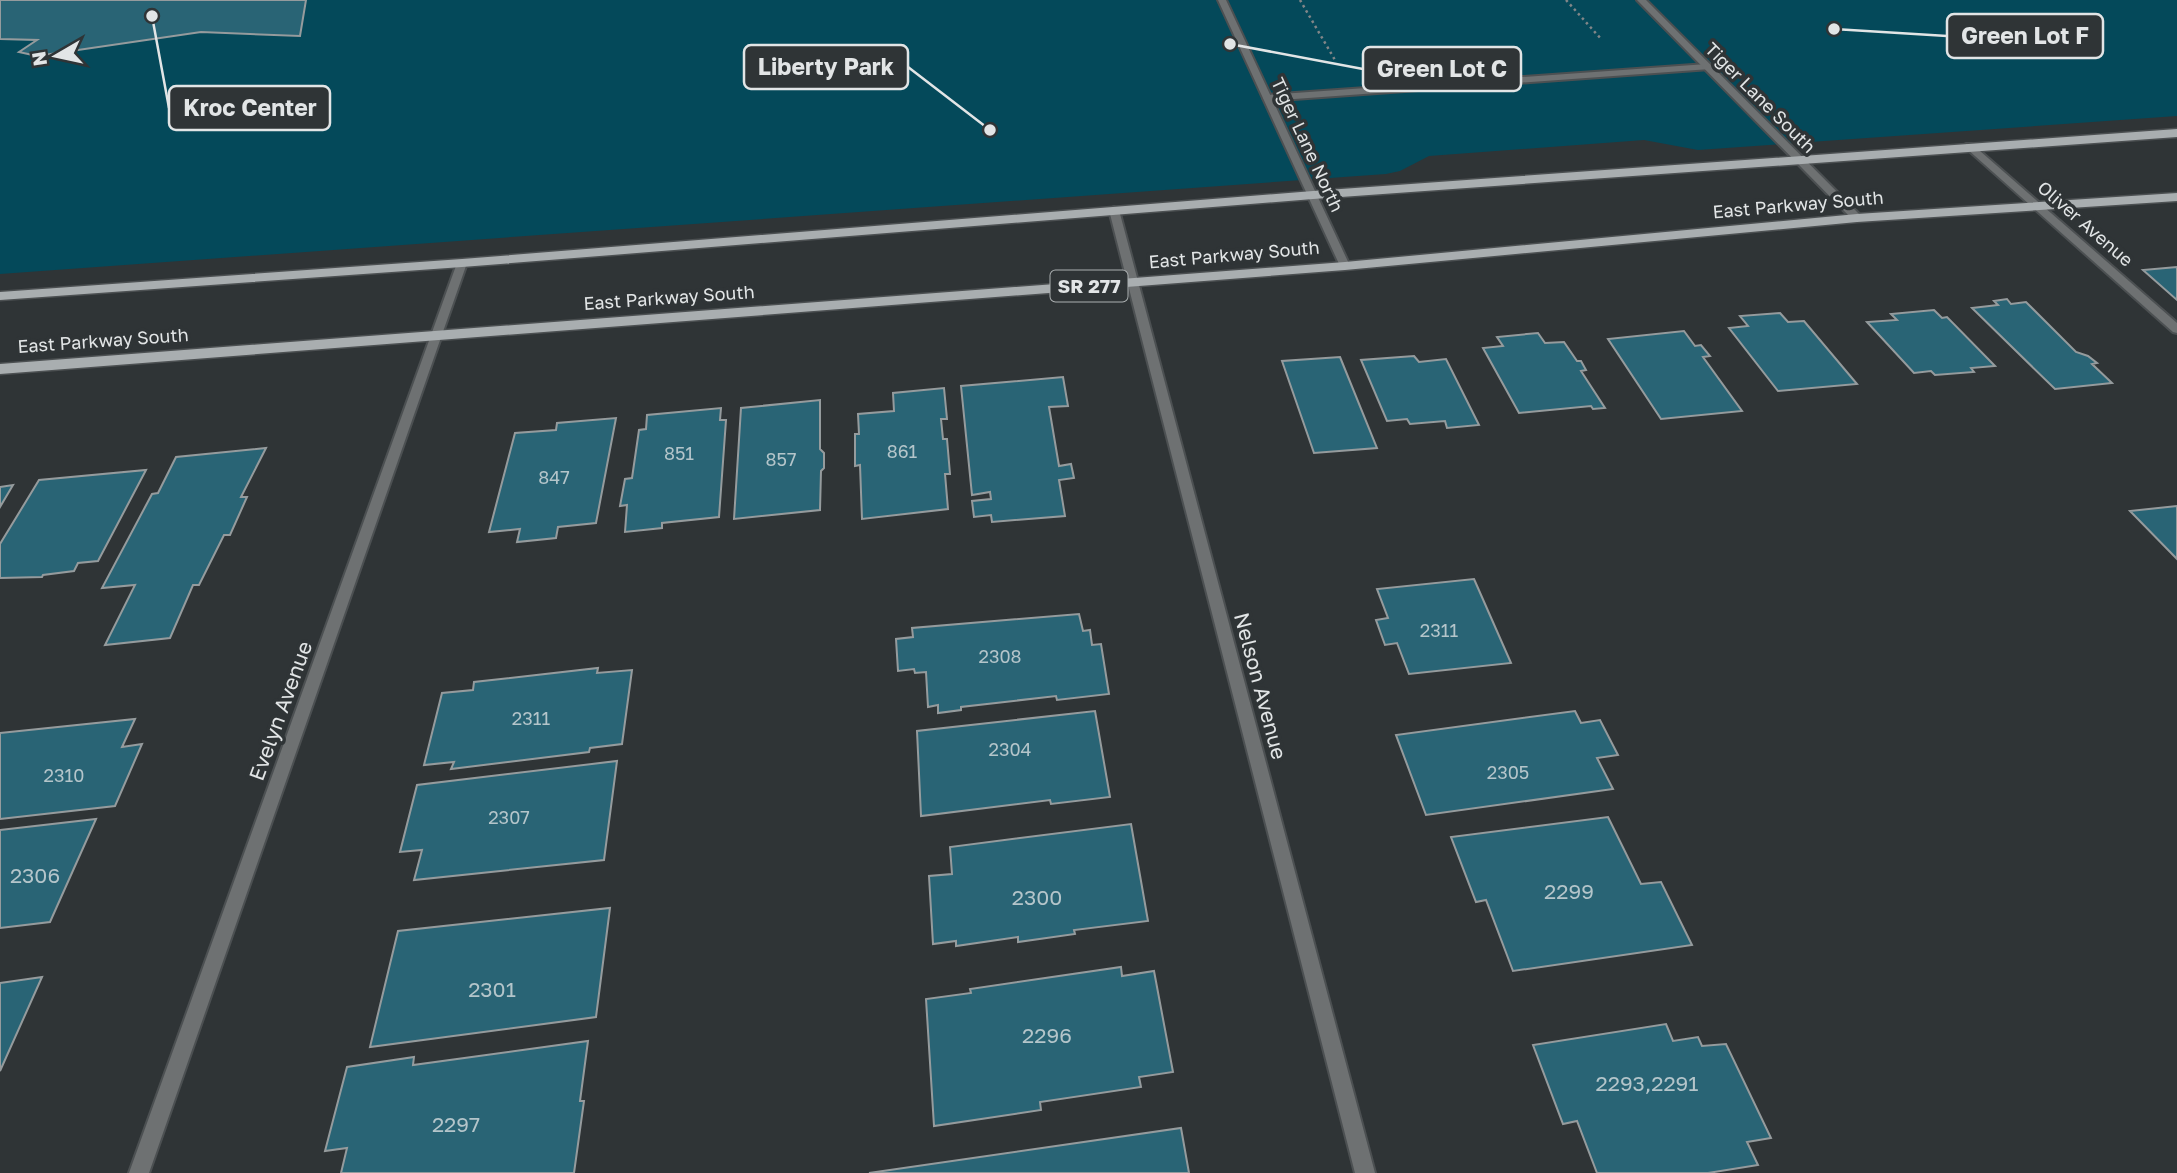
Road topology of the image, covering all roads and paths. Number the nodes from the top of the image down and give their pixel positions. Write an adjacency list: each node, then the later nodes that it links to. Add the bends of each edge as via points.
1 (1222, 0): 8 (street, Tiger Lane North)
2 (1300, 0): 7 (path)
3 (1566, 0): 5 (path)
4 (1641, 0): 6 (street, Tiger Lane South)
5 (1607, 45)
6 (1707, 67): 7 (street); 11 (street, Tiger Lane South)
7 (1354, 92): 8 (street)
8 (1268, 98): 12 (street, Tiger Lane North)
9 (2177, 133): 10 (main road)
10 (1969, 146): 11 (main road); 14 (street, Oliver Avenue)
11 (1800, 160): 12 (main road); 16 (street, Tiger Lane South)
12 (1313, 195): 15 (main road); 18 (street, Tiger Lane North)
13 (2177, 197): 14 (main road, East Parkway South / SR 277)
14 (2038, 207): 16 (main road, East Parkway South / SR 277); 21 (street, Oliver Avenue)
15 (1114, 210): 17 (main road); 19 (street, Nelson Avenue)
16 (1857, 218): 18 (main road, East Parkway South / SR 277)
17 (461, 263): 20 (main road); 22 (street, Evelyn Avenue)
18 (1345, 266): 19 (main road, East Parkway South / SR 277)
19 (1133, 283): 22 (main road, East Parkway South / SR 277); 25 (street, Nelson Avenue)
20 (0, 296)
21 (2177, 329)
22 (437, 335): 23 (main road, East Parkway South / SR 277); 24 (street, Evelyn Avenue)
23 (0, 369)
24 (139, 1173)
25 (1365, 1173)

